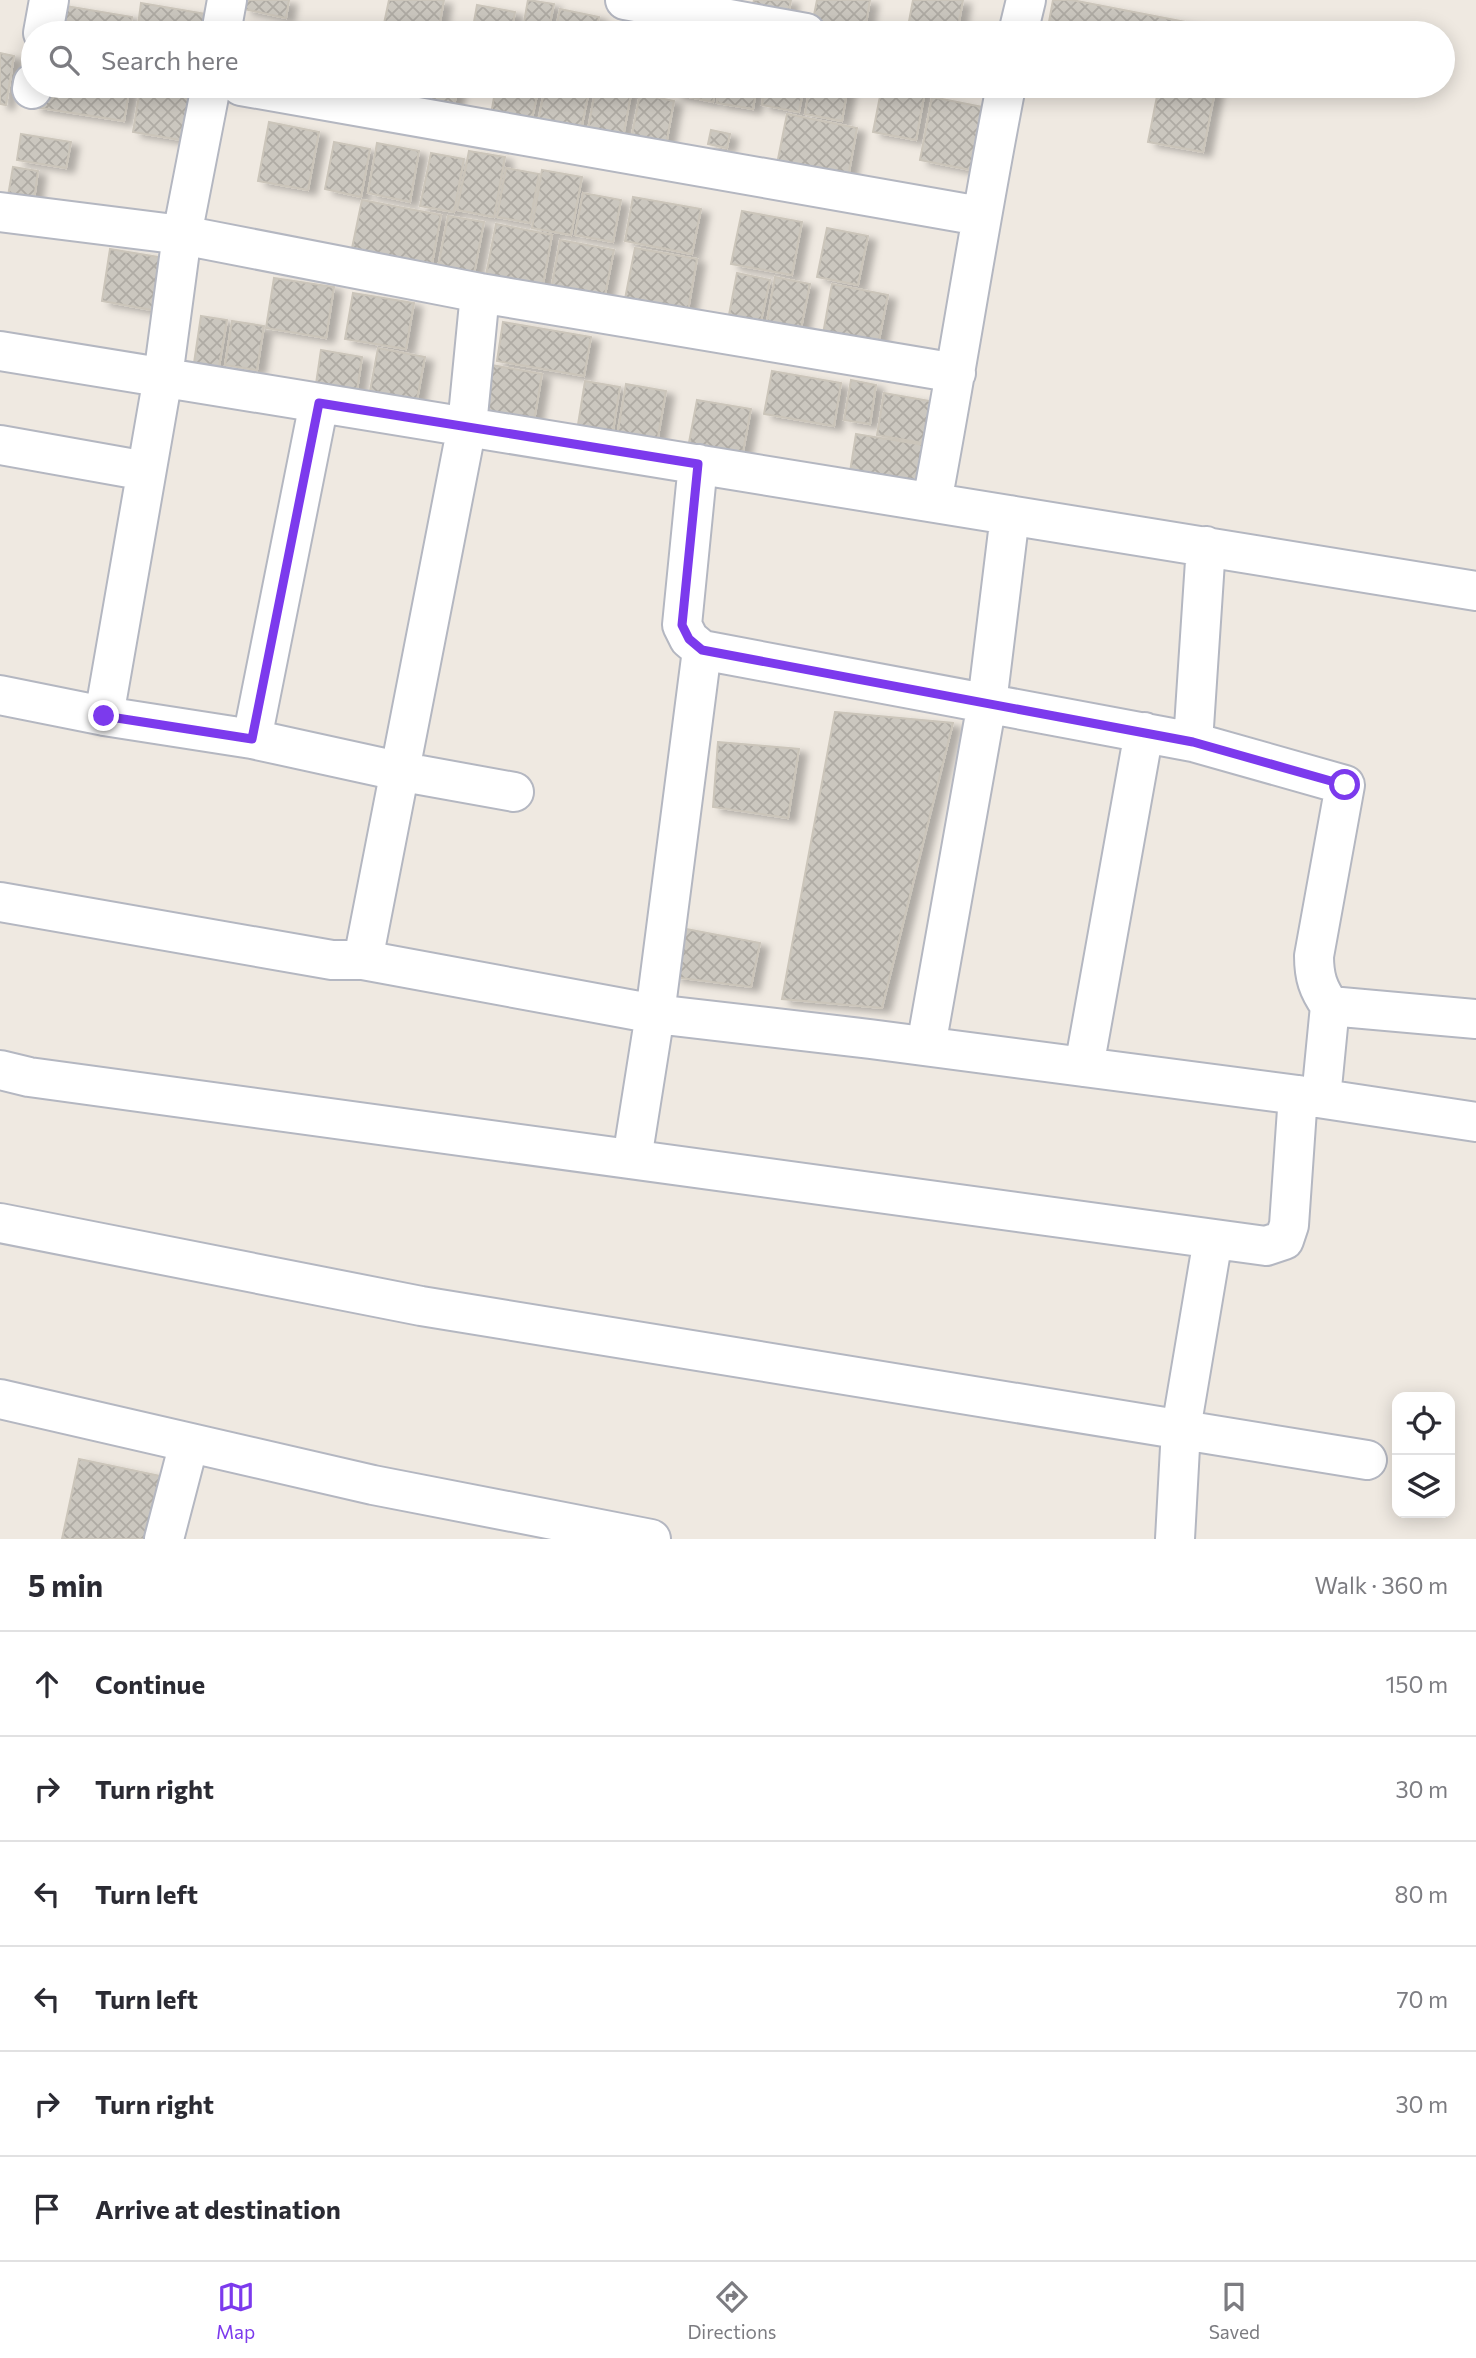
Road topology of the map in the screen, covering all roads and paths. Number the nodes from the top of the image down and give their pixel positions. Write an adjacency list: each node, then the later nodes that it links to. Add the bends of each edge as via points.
1 (49, 0): 5 (street)
2 (227, 0): 6 (street)
3 (625, 0): 7 (street)
4 (1026, 0): 8 (street)
5 (45, 21)
6 (223, 21)
7 (740, 21)
8 (1021, 21)
9 (209, 98): 14 (street)
10 (309, 98): 13 (street)
11 (1004, 98): 13 (street)
12 (0, 212): 14 (street)
13 (980, 216): 17 (street)
14 (182, 235): 15 (street); 18 (street)
15 (480, 293): 17 (street); 20 (street)
16 (0, 351): 18 (street)
17 (956, 373): 24 (street)
18 (163, 377): 19 (street); 23 (street)
19 (319, 403): 20 (street); 33 (street)
20 (467, 426): 22 (street); 35 (street)
21 (0, 445): 23 (street)
22 (698, 464): 24 (street); 28 (street, via 682,625)
23 (146, 471): 31 (street)
24 (932, 502): 25 (street)
25 (1010, 514): 26 (street); 30 (street)
26 (1206, 546): 27 (street); 34 (street)
27 (1476, 591)
28 (702, 650): 30 (street); 40 (street)
29 (0, 695): 31 (street)
30 (987, 703): 32 (street); 42 (street)
31 (104, 716): 33 (street)
32 (1144, 732): 34 (street); 43 (street)
33 (252, 739): 35 (street)
34 (1193, 742): 39 (street, via 1345,785 1314,956 1319,991)
35 (398, 771): 36 (street); 38 (street)
36 (514, 792)
37 (0, 902): 38 (street, via 332,960)
38 (363, 960): 40 (street)
39 (1330, 1006): 41 (street); 45 (street)
40 (655, 1014): 42 (street); 47 (street)
41 (1476, 1019)
42 (926, 1046): 43 (street)
43 (1084, 1067): 45 (street)
44 (0, 1070): 47 (street)
45 (1310, 1096): 46 (street); 49 (street, via 1284,1240 1266,1246)
46 (1476, 1122)
47 (632, 1160): 49 (street)
48 (0, 1223): 51 (street, via 421,1306)
49 (1213, 1239): 51 (street)
50 (0, 1399): 52 (street)
51 (1181, 1429): 53 (street); 57 (street)
52 (189, 1443): 54 (street); 55 (street)
53 (1367, 1460)
54 (578, 1532): 56 (street)
55 (164, 1539)
56 (651, 1539)
57 (1175, 1539)

